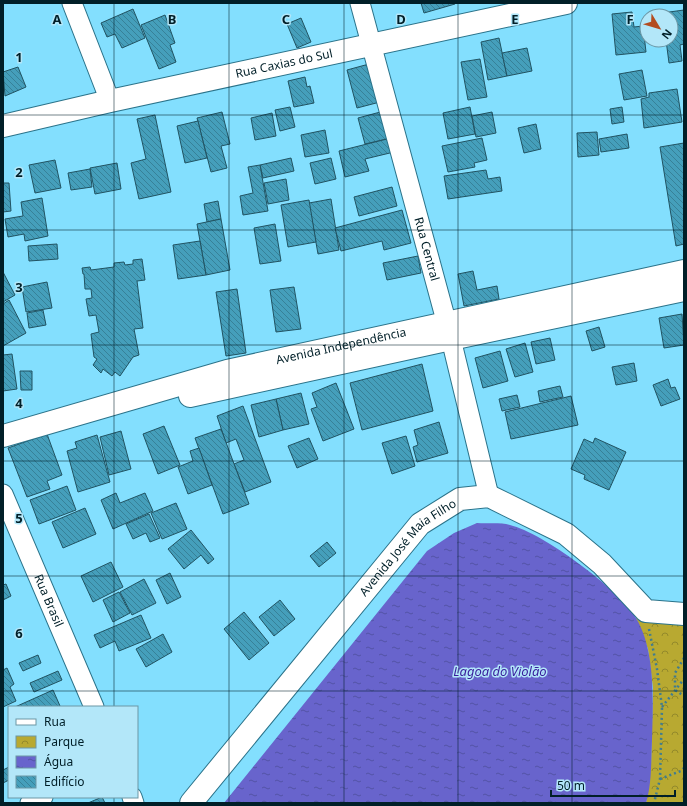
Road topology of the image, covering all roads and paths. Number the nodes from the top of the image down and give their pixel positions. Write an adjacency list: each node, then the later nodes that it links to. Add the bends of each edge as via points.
1 (72, 3): 5 (street)
2 (360, 3): 4 (street, Rua Central)
3 (566, 3): 4 (street, Rua Caxias do Sul)
4 (371, 46): 5 (street, Rua Caxias do Sul); 10 (street, Rua Central)
5 (110, 101): 6 (street, Rua Caxias do Sul)
6 (3, 126)
7 (684, 271): 9 (street, Avenida Independência)
8 (684, 290): 9 (street, Avenida Independência)
9 (628, 293): 10 (street, Avenida Independência)
10 (448, 331): 11 (street, Avenida Independência, via 229,379); 13 (street, Rua Central)
11 (3, 437)
12 (3, 494): 20 (street, Rua Brasil)
13 (489, 496): 14 (street, via 566,534 602,564); 26 (street, Avenida José Maia Filho, via 460,499 420,524)
14 (646, 611): 15 (street); 21 (path)
15 (684, 614)
16 (684, 658): 18 (path, via 675,673)
17 (684, 679): 18 (path)
18 (675, 690): 19 (path); 21 (path)
19 (684, 696)
20 (94, 706)
21 (662, 707): 23 (path)
22 (684, 768): 23 (path)
23 (660, 779): 27 (path)
24 (41, 798): 25 (street)
25 (30, 803)
26 (191, 803)
27 (654, 803)

